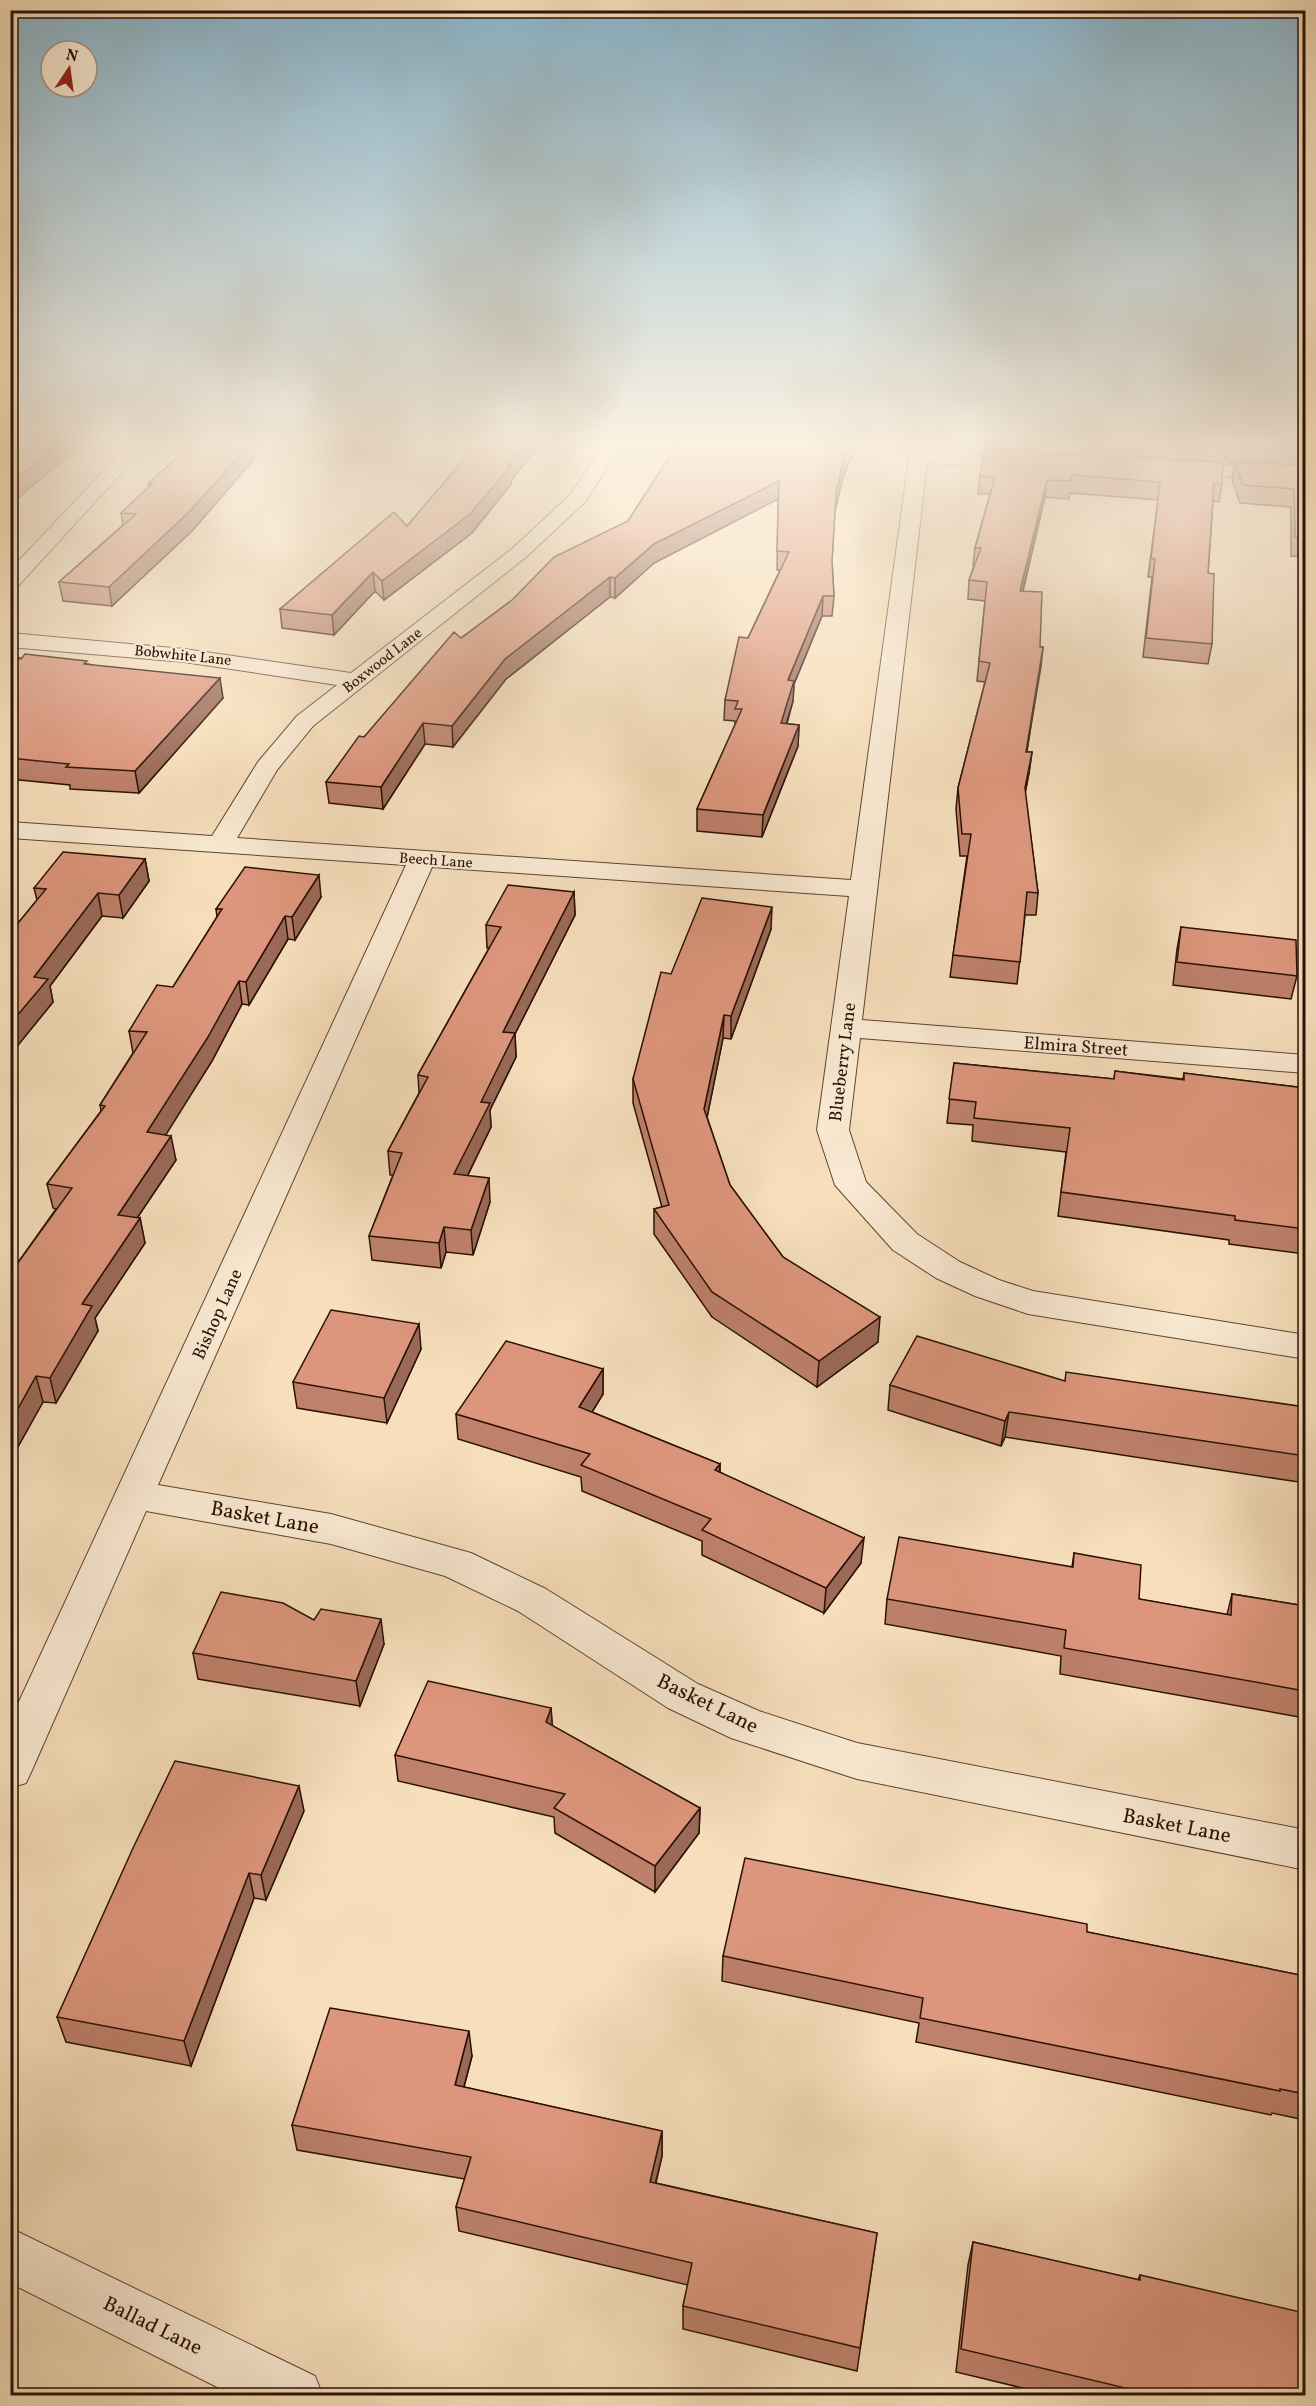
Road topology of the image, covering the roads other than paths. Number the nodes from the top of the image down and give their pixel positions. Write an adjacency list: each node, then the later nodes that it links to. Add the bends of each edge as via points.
1 (36, 555): 4 (street)
2 (516, 555): 6 (street, Boxwood Lane)
3 (906, 555): 10 (street, Blueberry Lane)
4 (10, 583)
5 (10, 640): 6 (street, Bobwhite Lane, via 266,664)
6 (355, 681): 8 (street, Boxwood Lane, via 305,721 267,767)
7 (10, 830): 8 (street, Beech Lane)
8 (220, 844): 9 (street, Beech Lane)
9 (422, 859): 10 (street, Beech Lane); 14 (street, Bishop Lane)
10 (862, 890): 11 (street, Blueberry Lane)
11 (846, 1028): 12 (street, Elmira Street); 13 (street, Blueberry Lane, via 833,1130 851,1185 905,1242 948,1270 1028,1302)
12 (1305, 1064)
13 (1305, 1347)
14 (135, 1495): 15 (street, Bishop Lane); 16 (street, Basket Lane, via 332,1529 457,1564 532,1600 683,1696 746,1725 857,1761)
15 (10, 1770)
16 (1305, 1850)
17 (10, 2254): 18 (street, Ballad Lane)
18 (295, 2396)

